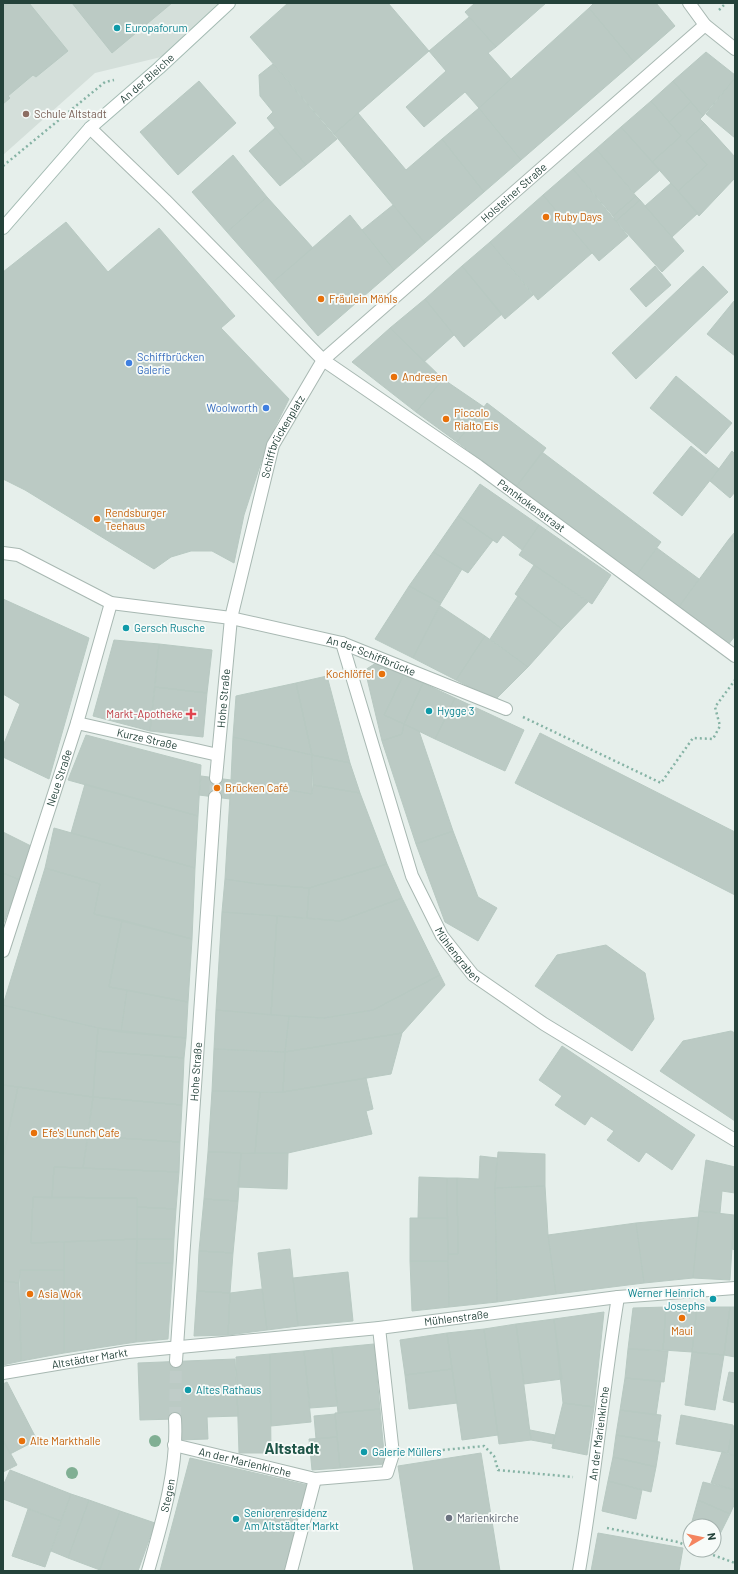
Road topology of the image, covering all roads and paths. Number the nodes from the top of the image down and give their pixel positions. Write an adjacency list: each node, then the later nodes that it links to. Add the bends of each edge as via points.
1 (230, 3): 6 (street, An der Bleiche)
2 (689, 3): 3 (street)
3 (705, 25): 4 (street); 9 (street, Holsteiner Straße)
4 (735, 49)
5 (120, 78): 7 (path, via 105,82)
6 (90, 128): 8 (street, An der Bleiche); 9 (street)
7 (3, 166)
8 (3, 228)
9 (323, 360): 12 (street, Schiffbrückenplatz, via 273,445); 14 (street, Pannkokenstraat, via 478,466)
10 (3, 552): 11 (street, via 18,554)
11 (111, 603): 12 (street); 17 (street, Neue Straße)
12 (231, 618): 13 (street, An der Schiffbrücke); 18 (street, Hohe Straße)
13 (342, 643): 16 (street, An der Schiffbrücke); 22 (street, Mühlengraben, via 412,876 442,936 473,975 544,1024)
14 (735, 656)
15 (735, 680): 16 (path, via 715,707 720,726 713,738 693,738 661,783)
16 (506, 709)
17 (77, 723): 18 (street, Kurze Straße); 21 (street, Neue Straße)
18 (218, 755): 19 (street, Hohe Straße)
19 (216, 778)
20 (215, 797): 26 (street, Hohe Straße)
21 (3, 951)
22 (735, 1140)
23 (735, 1288): 24 (street, Mühlenstraße)
24 (618, 1297): 25 (street, Mühlenstraße); 32 (street, An der Marienkirche)
25 (379, 1328): 26 (street, Mühlenstraße); 31 (street, An der Marienkirche)
26 (177, 1347): 27 (street); 28 (street, Altstädter Markt, via 128,1352)
27 (176, 1361)
28 (3, 1373)
29 (175, 1419): 30 (street, Stegen)
30 (174, 1445): 33 (street, An der Marienkirche); 38 (street, Stegen, via 164,1518)
31 (393, 1454): 32 (path, via 484,1446 494,1456 498,1470); 33 (street, An der Marienkirche, via 387,1473)
32 (593, 1478): 34 (street, An der Marienkirche)
33 (315, 1479): 39 (street)
34 (587, 1524): 35 (path); 40 (street, An der Marienkirche)
35 (682, 1544)
36 (721, 1558): 37 (path)
37 (735, 1563)
38 (148, 1571)
39 (291, 1571)
40 (579, 1571)

